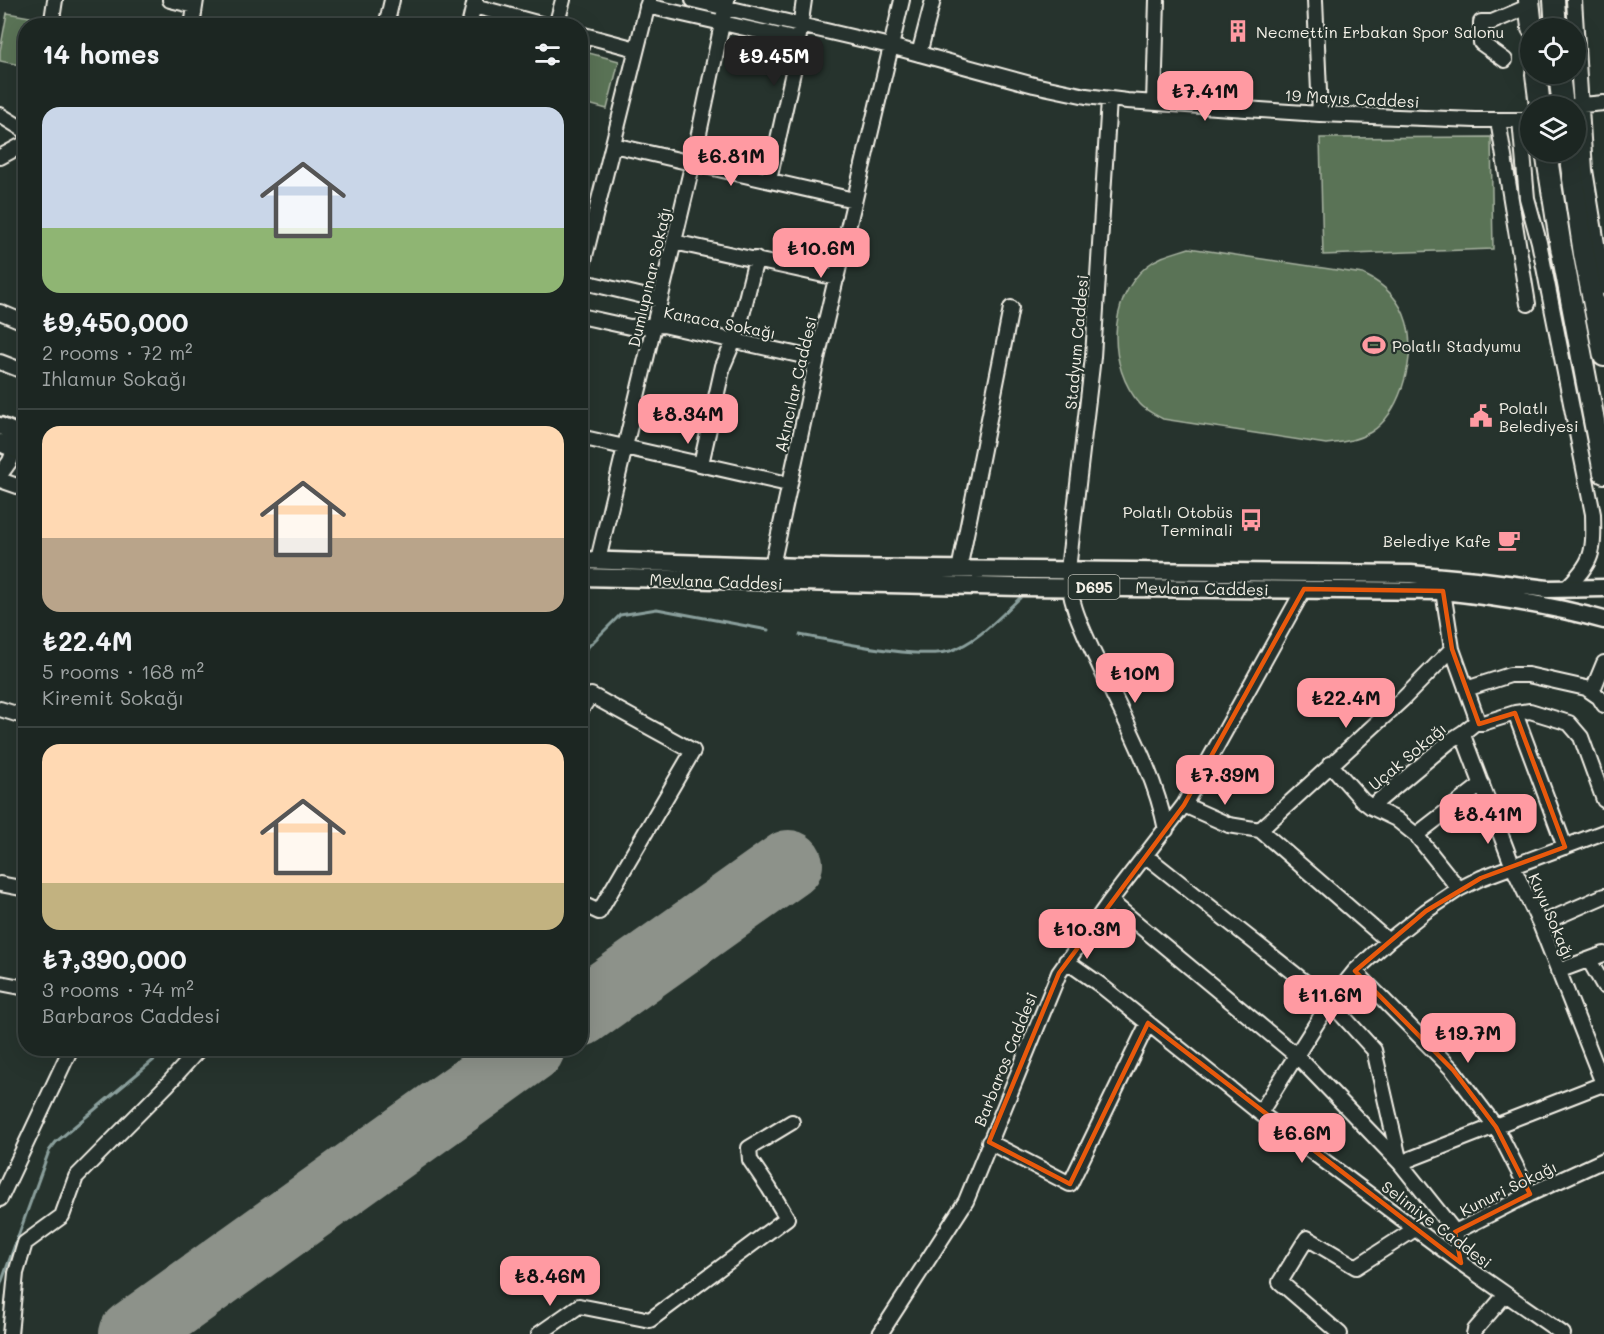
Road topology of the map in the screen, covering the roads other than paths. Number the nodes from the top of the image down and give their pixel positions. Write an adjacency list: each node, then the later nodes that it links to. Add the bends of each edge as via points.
1 (55, 0): 18 (street)
2 (170, 0): 13 (street)
3 (392, 0): 20 (street)
4 (562, 0): 23 (street)
5 (693, 0): 17 (street, 19 Mayıs Caddesi)
6 (804, 0): 27 (street)
7 (902, 0): 30 (street, Akıncılar Caddesi)
8 (933, 0): 32 (street)
9 (1157, 0): 36 (street)
10 (1315, 0): 39 (street)
11 (1554, 0): 25 (highway)
12 (1574, 0): 34 (street)
13 (196, 3): 19 (street)
14 (475, 3): 21 (street); 22 (street)
15 (648, 3): 26 (street); 31 (street)
16 (1529, 3): 24 (highway); 33 (street, via 1492,22 1481,22 1481,43)
17 (726, 4): 26 (street, Dumlupınar Sokağı); 27 (street, 19 Mayıs Caddesi)
18 (52, 18)
19 (193, 18)
20 (388, 18)
21 (471, 18)
22 (505, 18)
23 (558, 18)
24 (1531, 18)
25 (1555, 18)
26 (722, 23): 29 (street); 47 (street, Dumlupınar Sokağı)
27 (800, 24): 29 (street); 30 (street, 19 Mayıs Caddesi)
28 (588, 37): 31 (street)
29 (798, 40): 52 (street)
30 (891, 46): 32 (street, 19 Mayıs Caddesi); 53 (street, Akıncılar Caddesi)
31 (636, 49): 44 (street)
32 (919, 54): 35 (street, 19 Mayıs Caddesi, via 1034,85)
33 (1505, 60)
34 (1571, 96)
35 (1109, 99): 36 (street, 19 Mayıs Caddesi); 87 (street, Stadyum Caddesi, via 1093,357)
36 (1154, 103): 39 (street, 19 Mayıs Caddesi)
37 (1604, 103): 38 (street)
38 (1586, 105)
39 (1320, 114): 41 (street, 19 Mayıs Caddesi)
40 (0, 115): 43 (street)
41 (1498, 120): 42 (street, 19 Mayıs Caddesi); 61 (street)
42 (1520, 120)
43 (18, 126)
44 (613, 146): 47 (street); 54 (street)
45 (18, 147): 46 (street)
46 (0, 157)
47 (693, 162): 52 (street); 55 (street, Dumlupınar Sokağı)
48 (1526, 162): 67 (street, via 1527,198)
49 (1547, 162): 67 (highway)
50 (1570, 162): 69 (highway)
51 (1584, 162): 59 (street)
52 (769, 180): 53 (street)
53 (854, 200): 57 (street, Akıncılar Caddesi)
54 (588, 232)
55 (674, 242): 56 (street); 60 (street, Dumlupınar Sokağı)
56 (756, 260): 57 (street); 68 (street)
57 (837, 278): 70 (street, Akıncılar Caddesi)
58 (588, 283): 60 (street)
59 (1604, 287)
60 (660, 300): 66 (street, Dumlupınar Sokağı)
61 (1528, 304)
62 (1011, 308): 85 (street)
63 (0, 312): 65 (street)
64 (588, 318): 66 (street, Karaca Sokağı, via 630,327)
65 (18, 320)
66 (655, 325): 68 (street, Karaca Sokağı); 76 (street, Dumlupınar Sokağı)
67 (1566, 332): 78 (highway); 90 (street, via 1593,514 1592,553 1586,567)
68 (733, 340): 70 (street, Karaca Sokağı); 77 (street)
69 (1604, 356)
70 (817, 359): 80 (street, Akıncılar Caddesi)
71 (0, 362): 72 (street)
72 (18, 369)
73 (0, 426): 74 (main road)
74 (18, 439): 79 (street)
75 (588, 439): 76 (street)
76 (625, 447): 77 (street); 83 (street, Dumlupınar Sokağı)
77 (700, 464): 80 (street)
78 (1604, 473)
79 (0, 477): 81 (street)
80 (788, 484): 84 (street, Akıncılar Caddesi)
81 (18, 485)
82 (588, 560): 83 (main road, Mevlana Caddesi / D695)
83 (598, 560): 84 (main road, Mevlana Caddesi / D695)
84 (772, 566): 85 (main road, Mevlana Caddesi / D695)
85 (959, 570): 87 (main road, Mevlana Caddesi / D695)
86 (588, 578): 87 (main road, Mevlana Caddesi / D695, via 790,584)
87 (1068, 579): 89 (main road, Mevlana Caddesi / D695); 90 (main road, Mevlana Caddesi / D695, via 1412,574); 109 (street, via 1086,637 1150,775)
88 (1604, 588): 90 (main road, Mevlana Caddesi / D695)
89 (1304, 589): 91 (main road, Mevlana Caddesi / D695); 107 (street, Barbaros Caddesi)
90 (1565, 589)
91 (1443, 591): 92 (main road, Mevlana Caddesi / D695, via 1510,599); 93 (street)
92 (1604, 620)
93 (1452, 649): 95 (street); 104 (street)
94 (1604, 663): 96 (street)
95 (1466, 689): 96 (street, via 1518,674); 102 (street)
96 (1592, 692): 98 (street)
97 (588, 699): 121 (street, via 591,695 693,751 599,912)
98 (1604, 705)
99 (0, 709): 101 (street)
100 (1515, 712): 102 (street); 106 (street, via 1537,712 1575,728); 113 (street)
101 (18, 715)
102 (1475, 723): 103 (street)
103 (1464, 732): 105 (street, Kuyu Sokağı); 108 (street, Uçak Sokağı)
104 (1330, 764): 108 (street); 110 (street)
105 (1482, 784): 112 (street); 115 (street, Kuyu Sokağı)
106 (1604, 800)
107 (1184, 805): 109 (street, Barbaros Caddesi); 110 (street, via 1229,825)
108 (1371, 807): 112 (street, via 1396,819)
109 (1166, 830): 114 (street, Barbaros Caddesi)
110 (1260, 830): 123 (street)
111 (1604, 832): 113 (street)
112 (1416, 835): 118 (street)
113 (1565, 847): 115 (street)
114 (1146, 856): 120 (street, Barbaros Caddesi); 132 (street)
115 (1513, 867): 118 (street); 122 (street, Kuyu Sokağı)
116 (0, 884): 117 (street)
117 (18, 887)
118 (1459, 890): 123 (street)
119 (1604, 896): 122 (street)
120 (1110, 901): 126 (street, Barbaros Caddesi); 136 (street)
121 (588, 907)
122 (1540, 924): 128 (street, Kuyu Sokağı)
123 (1388, 941): 127 (street)
124 (1604, 954): 125 (street)
125 (1589, 960): 128 (street); 131 (street)
126 (1066, 961): 133 (street, Selimiye Caddesi); 141 (street, Barbaros Caddesi)
127 (1355, 971): 132 (street); 140 (street, via 1454,1070)
128 (1558, 971): 137 (street, Kuyu Sokağı)
129 (0, 983): 130 (street)
130 (18, 986)
131 (1604, 986)
132 (1330, 1002): 136 (street); 143 (street, via 1374,1050)
133 (1148, 1023): 138 (street, Selimiye Caddesi); 141 (street, via 1070,1184)
134 (67, 1056): 144 (street)
135 (193, 1056): 154 (street, via 76,1176 62,1216 25,1243 16,1273)
136 (1296, 1056): 138 (street); 143 (street)
137 (1603, 1085): 140 (street)
138 (1260, 1113): 147 (street, Selimiye Caddesi)
139 (792, 1122): 151 (street, via 749,1148 750,1160 787,1218 650,1320)
140 (1496, 1127): 143 (street); 145 (street)
141 (989, 1142): 153 (street, Barbaros Caddesi, via 958,1215)
142 (1604, 1160): 145 (street, Kunuri Sokağı)
143 (1400, 1163): 148 (street)
144 (4, 1180): 146 (street)
145 (1530, 1194): 148 (street, Kunuri Sokağı)
146 (0, 1199)
147 (1415, 1229): 149 (street, Selimiye Caddesi); 156 (street, via 1356,1266 1307,1238 1280,1282)
148 (1455, 1232): 149 (street, Kunuri Sokağı)
149 (1461, 1263): 150 (street, Selimiye Caddesi)
150 (1505, 1295): 157 (street); 158 (street, Selimiye Caddesi)
151 (579, 1306): 152 (street); 155 (street)
152 (641, 1318)
153 (884, 1333)
154 (10, 1334)
155 (539, 1334)
156 (1340, 1334)
157 (1474, 1334)
158 (1563, 1334)

